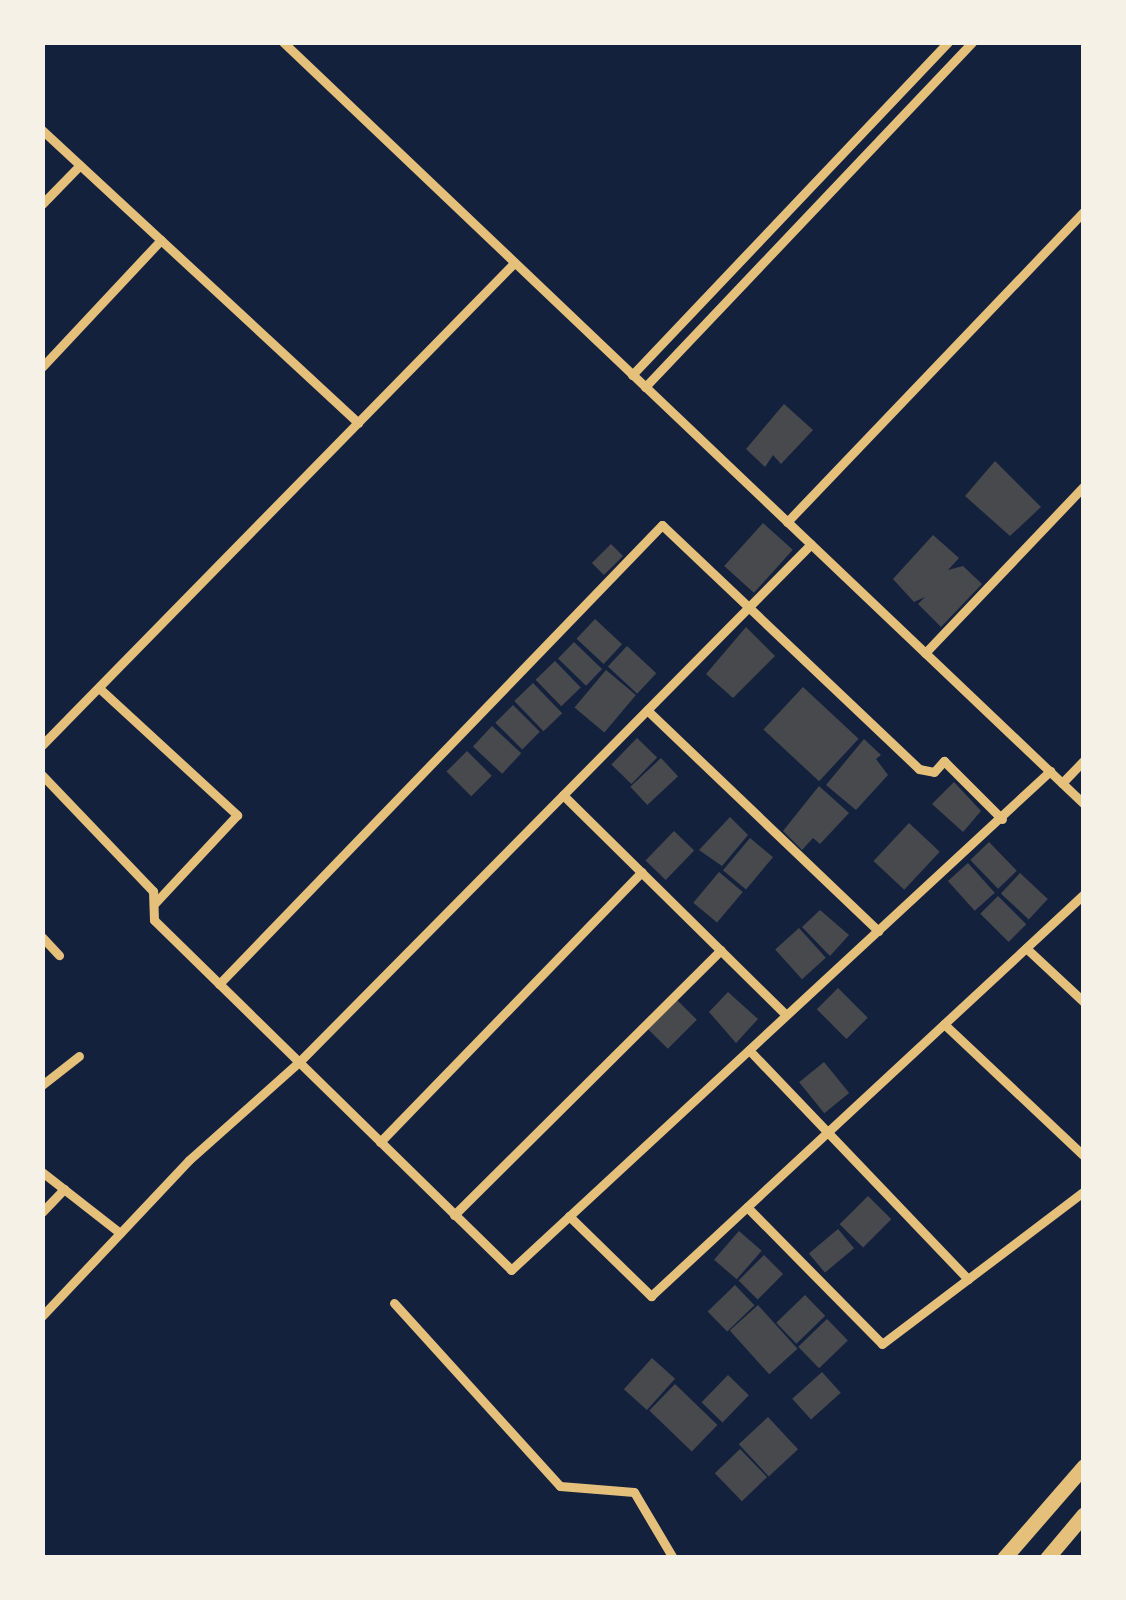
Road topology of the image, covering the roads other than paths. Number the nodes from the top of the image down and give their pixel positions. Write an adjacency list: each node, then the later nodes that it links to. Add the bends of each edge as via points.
1 (282, 42): 9 (street)
2 (948, 42): 11 (street)
3 (972, 42): 12 (street)
4 (42, 130): 5 (street)
5 (80, 165): 6 (street); 8 (street)
6 (42, 204)
7 (1084, 211): 15 (street)
8 (161, 240): 10 (street); 13 (street)
9 (514, 263): 11 (street); 13 (street)
10 (42, 367)
11 (632, 375): 12 (street)
12 (645, 387): 15 (street)
13 (358, 423): 19 (street)
14 (1084, 486): 18 (street)
15 (788, 522): 16 (street)
16 (811, 544): 17 (street); 18 (street)
17 (749, 607): 20 (street); 28 (street, via 919,769 934,772 944,761); 37 (street, via 662,525)
18 (925, 653): 23 (street)
19 (99, 688): 21 (street); 31 (street, via 237,815)
20 (648, 710): 26 (street); 32 (street)
21 (45, 738)
22 (1084, 760): 25 (street)
23 (1050, 771): 25 (street); 28 (street)
24 (42, 776): 31 (street, via 153,891)
25 (1062, 783): 27 (street)
26 (564, 795): 29 (street); 43 (street)
27 (1084, 804)
28 (1002, 819): 32 (street)
29 (642, 872): 35 (street); 46 (street)
30 (1084, 894): 34 (street)
31 (154, 904): 37 (street, via 154,920)
32 (878, 931): 39 (street)
33 (42, 937): 36 (street)
34 (1026, 948): 38 (street); 40 (street)
35 (721, 950): 39 (street); 53 (street)
36 (59, 955)
37 (219, 984): 43 (street)
38 (1084, 1002)
39 (786, 1015): 41 (street)
40 (944, 1024): 45 (street); 47 (street)
41 (749, 1050): 45 (street); 54 (street)
42 (79, 1056): 44 (street)
43 (299, 1062): 46 (street); 55 (street, via 189,1160)
44 (42, 1084)
45 (830, 1130): 51 (street); 56 (street)
46 (380, 1142): 53 (street)
47 (1084, 1156)
48 (42, 1172): 49 (street)
49 (64, 1188): 52 (street); 55 (street)
50 (1084, 1191): 56 (street)
51 (747, 1207): 54 (street, via 651,1296); 56 (street, via 882,1344)
52 (42, 1212)
53 (454, 1215): 54 (street, via 511,1270)
54 (570, 1216)
55 (120, 1233): 58 (street)
56 (968, 1279)
57 (394, 1303): 61 (street, via 560,1486 634,1492)
58 (42, 1316)
59 (1084, 1466): 62 (highway)
60 (1084, 1514): 63 (highway)
61 (673, 1558)
62 (1004, 1558)
63 (1047, 1558)

